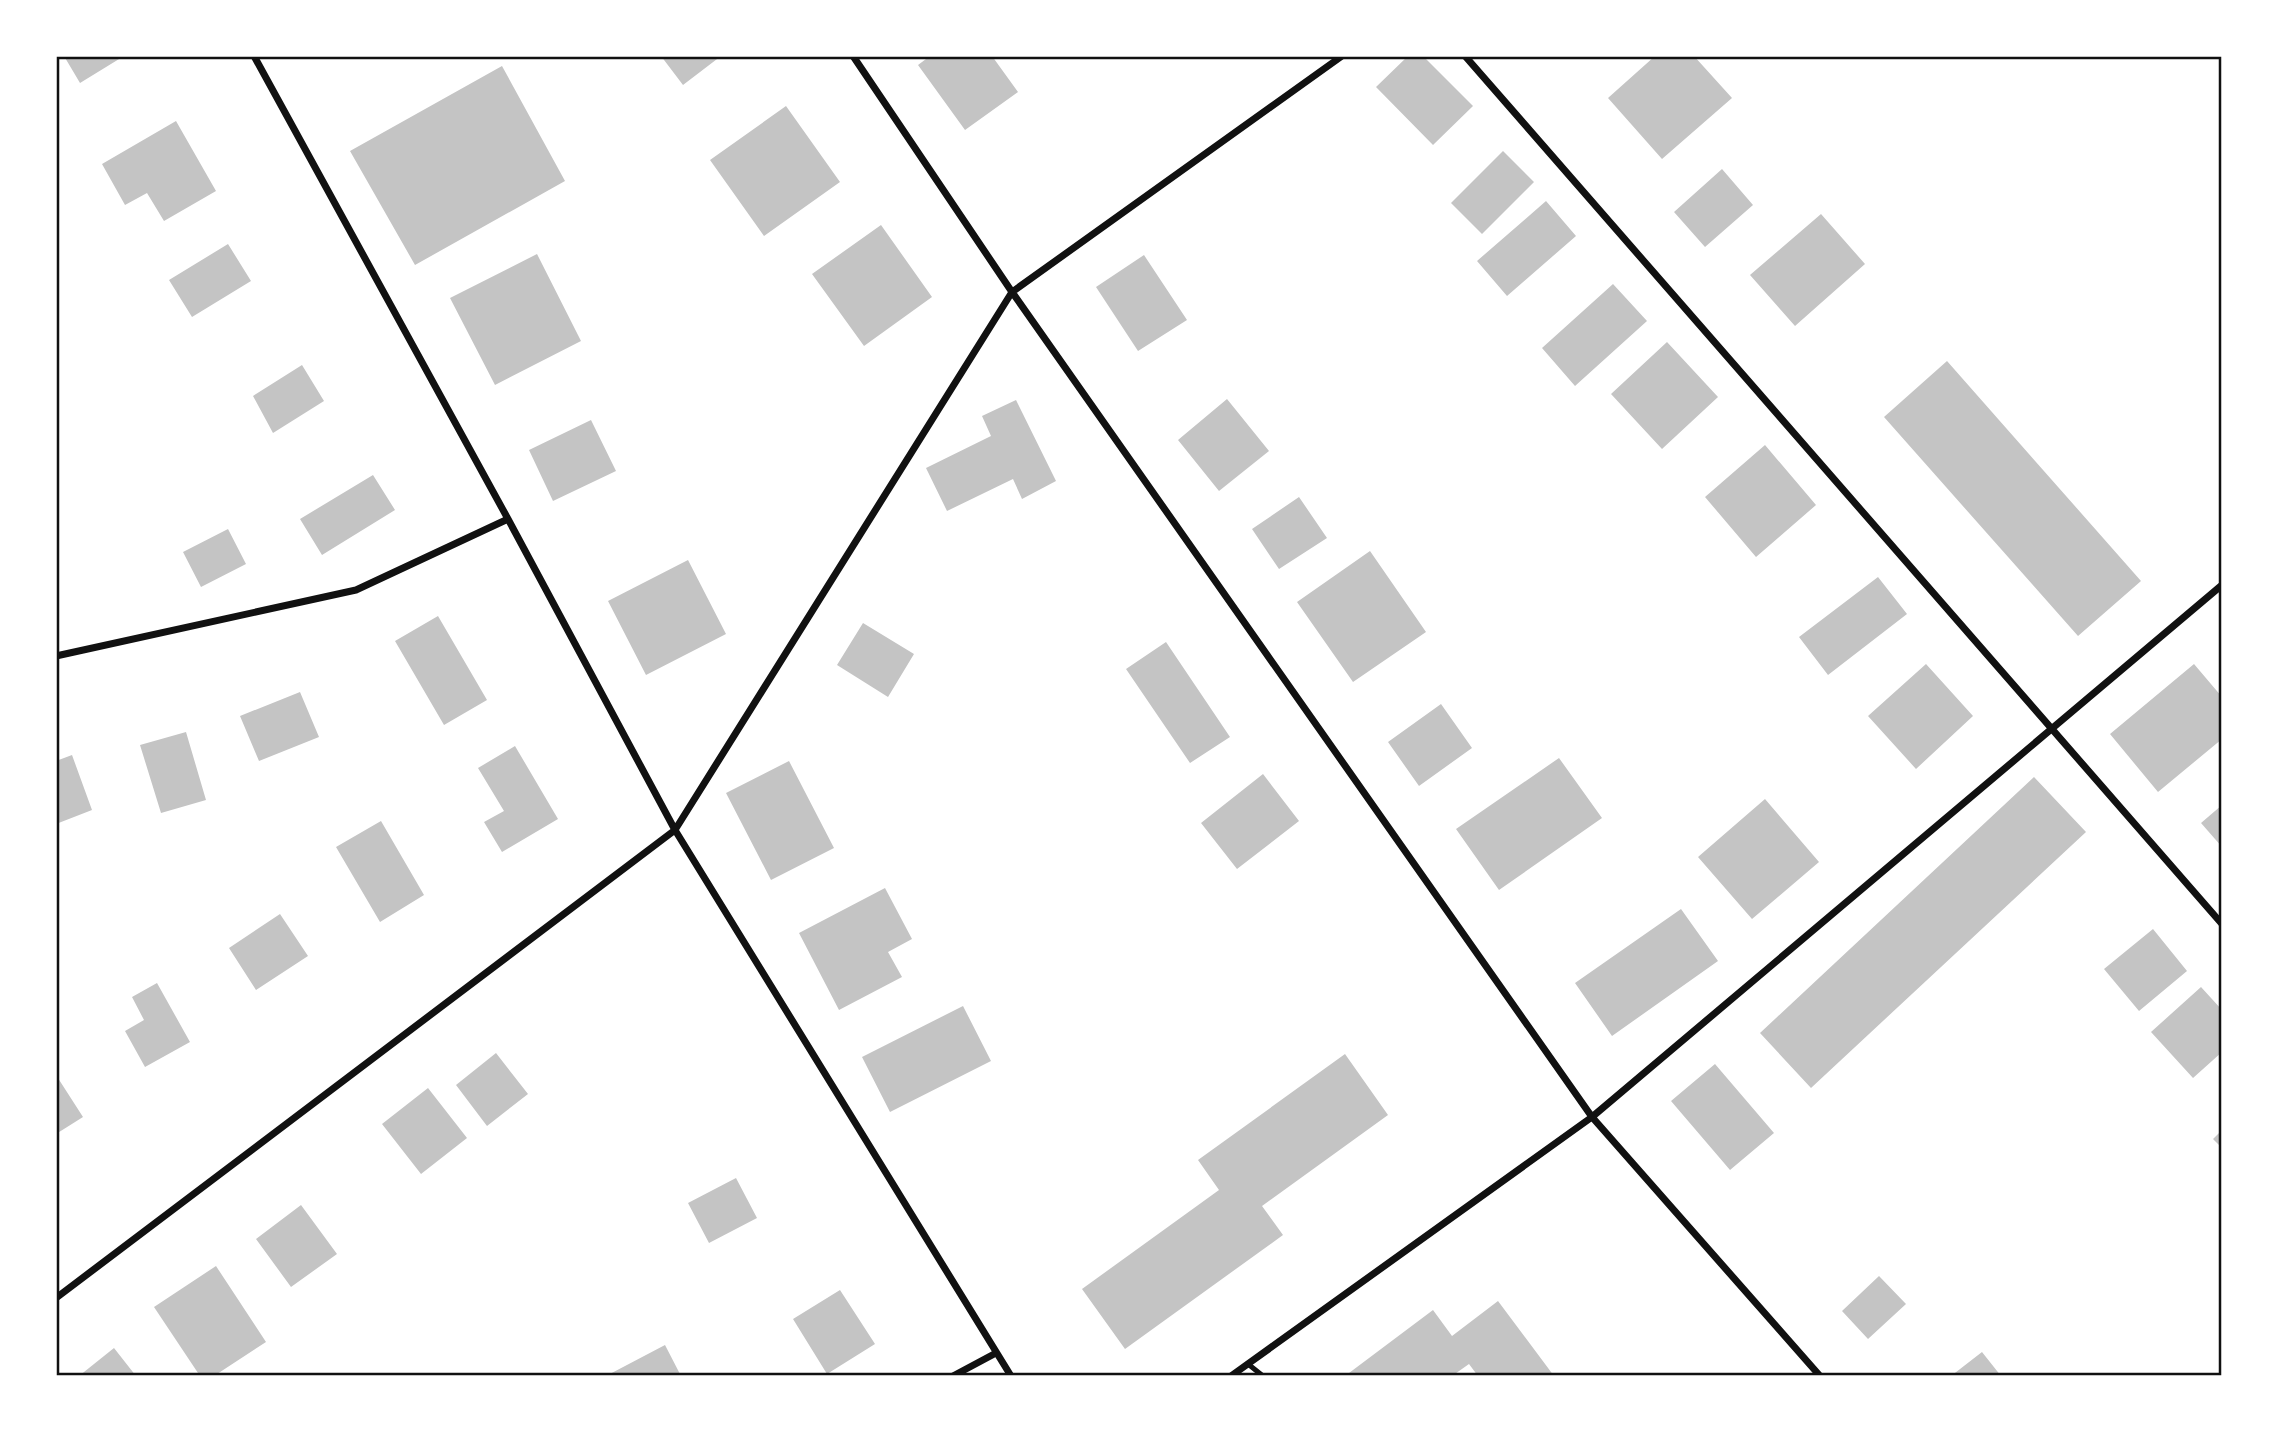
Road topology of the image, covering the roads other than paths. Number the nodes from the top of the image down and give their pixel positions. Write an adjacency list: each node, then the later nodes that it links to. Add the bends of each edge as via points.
1 (254, 56): 6 (street)
2 (853, 56): 5 (street)
3 (1342, 56): 5 (street)
4 (1465, 56): 9 (street)
5 (1012, 292): 10 (street); 12 (street)
6 (508, 519): 8 (street, via 356,590); 10 (street)
7 (2222, 585): 9 (street)
8 (56, 656)
9 (2052, 730): 11 (street); 12 (street)
10 (675, 831): 13 (street); 14 (street)
11 (2222, 925)
12 (1592, 1117): 15 (street); 20 (street)
13 (56, 1298)
14 (996, 1353): 16 (street); 17 (street)
15 (1248, 1364): 18 (street); 19 (lane)
16 (953, 1376)
17 (1011, 1376)
18 (1231, 1376)
19 (1263, 1376)
20 (1819, 1376)

